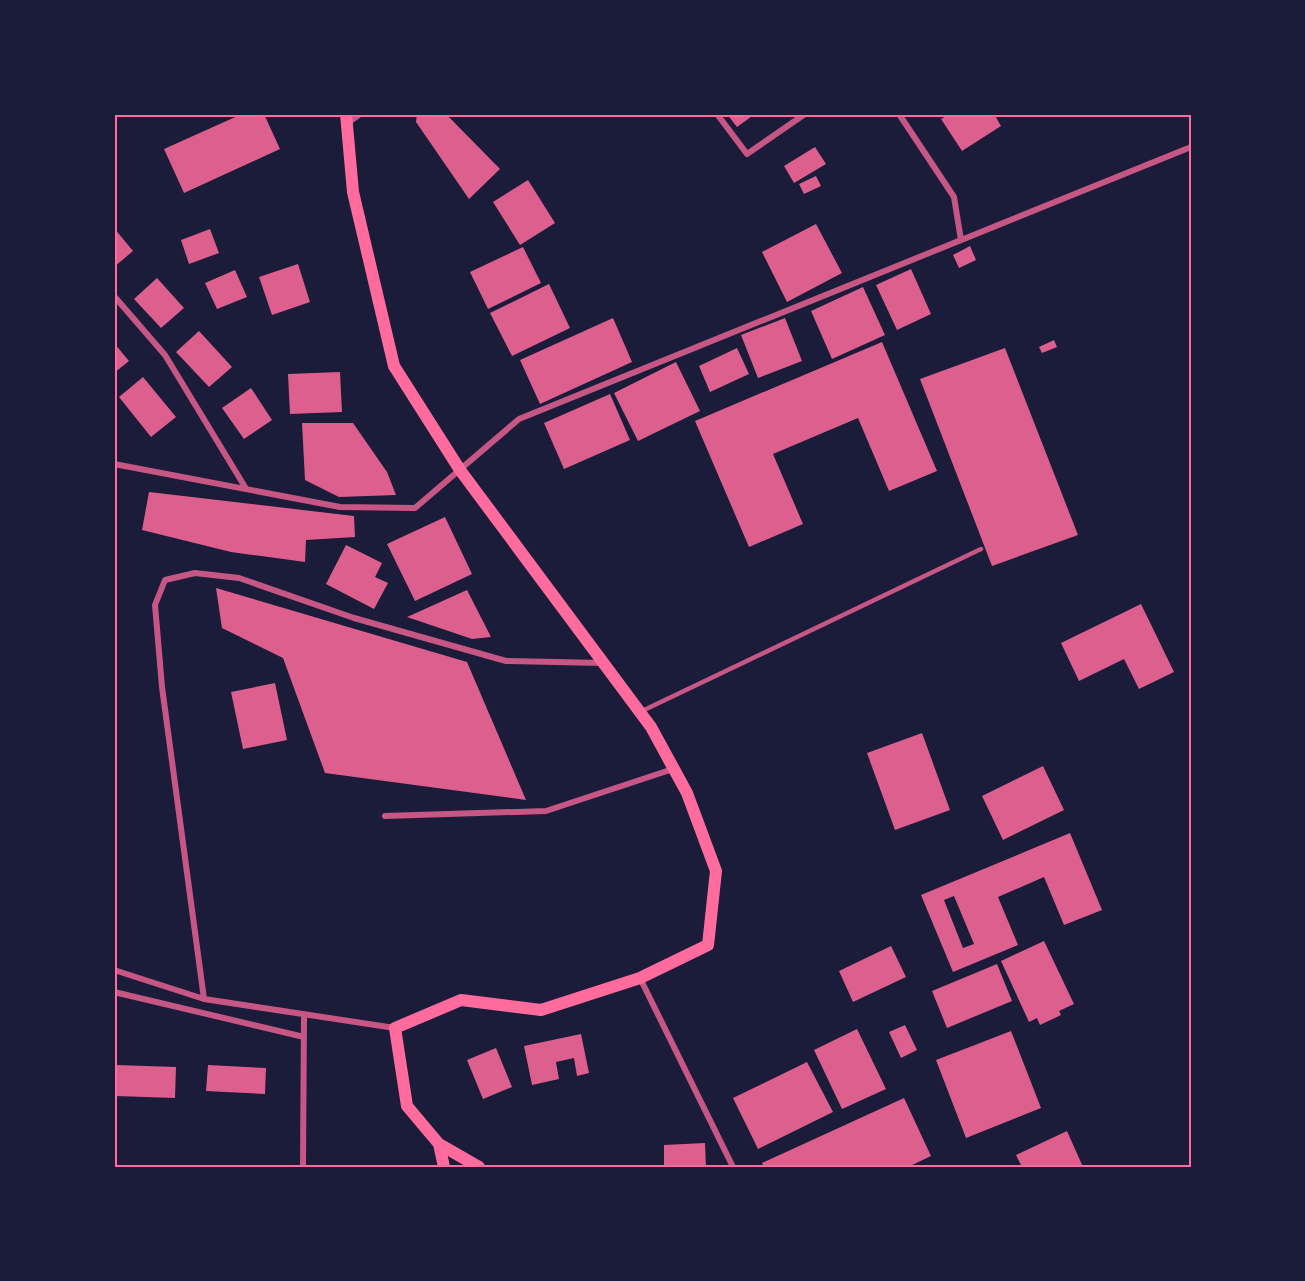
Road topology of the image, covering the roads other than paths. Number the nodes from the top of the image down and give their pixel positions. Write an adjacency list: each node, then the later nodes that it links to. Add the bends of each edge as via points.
1 (360, 114): 5 (street)
2 (717, 114): 3 (street, via 747,154)
3 (805, 114)
4 (899, 114): 7 (street, via 954,197)
5 (348, 118): 10 (main road, via 353,192 394,366)
6 (1191, 147): 7 (street)
7 (961, 240): 10 (street, via 519,419)
8 (114, 296): 11 (street, via 165,356)
9 (114, 464): 11 (street)
10 (460, 470): 11 (street, via 415,508 340,507); 13 (main road)
11 (245, 487)
12 (981, 549): 14 (lane)
13 (603, 663): 14 (main road); 20 (street, via 506,661 354,618 239,578 195,573 165,580 155,605 162,687)
14 (640, 713): 15 (main road)
15 (674, 769): 16 (street, via 546,810); 18 (main road, via 716,871 708,945)
16 (385, 816)
17 (114, 970): 20 (street)
18 (640, 978): 22 (main road, via 541,1010 461,1000); 28 (street)
19 (114, 992): 23 (street)
20 (204, 999): 21 (street)
21 (304, 1014): 22 (street); 23 (street)
22 (395, 1028): 24 (main road, via 406,1106)
23 (304, 1037): 25 (street)
24 (439, 1144): 26 (main road); 27 (main road)
25 (303, 1167)
26 (444, 1167)
27 (479, 1167)
28 (733, 1167)

